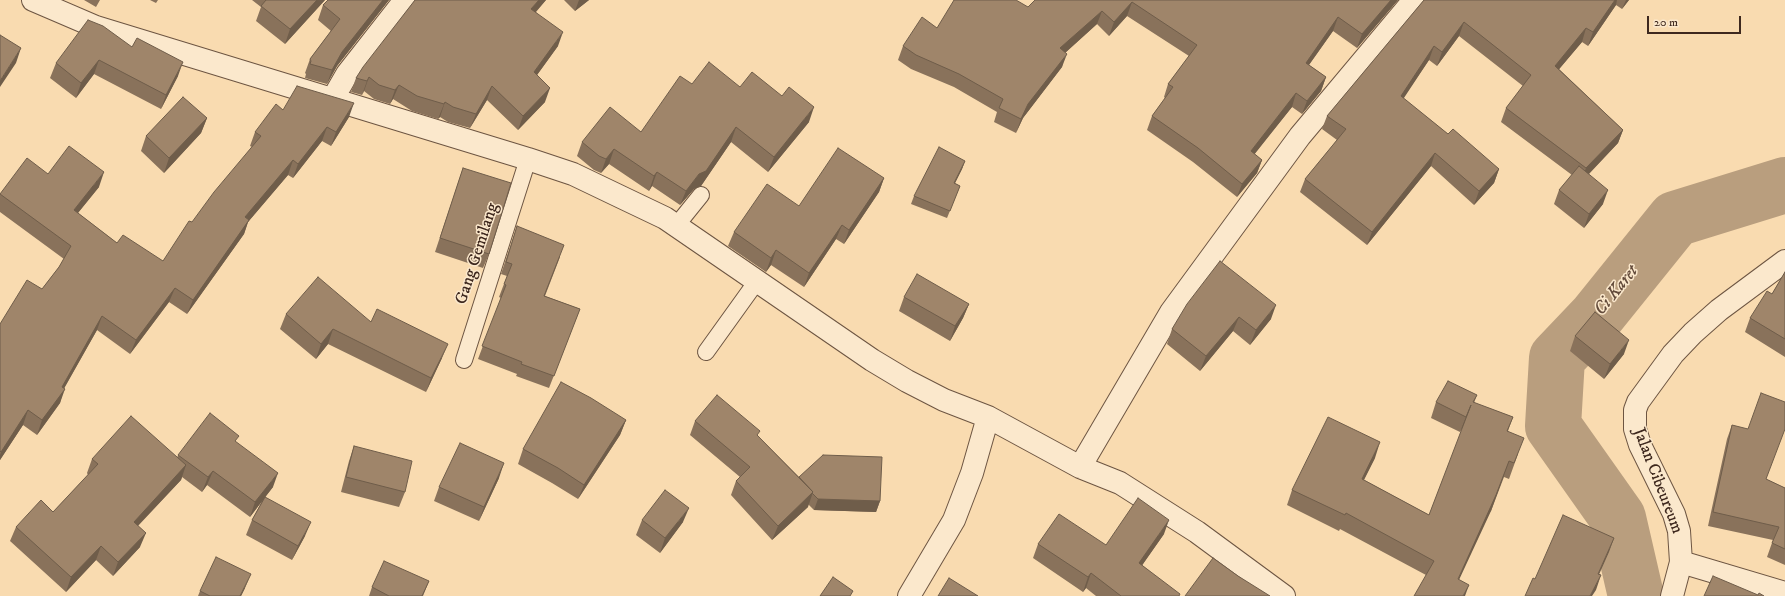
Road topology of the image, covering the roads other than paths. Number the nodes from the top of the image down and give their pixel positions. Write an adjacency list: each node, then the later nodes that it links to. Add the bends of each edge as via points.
1 (33, 0): 4 (street, via 96,27)
2 (405, 0): 4 (street, via 347,74)
3 (1414, 0): 13 (street, via 1300,136 1171,312)
4 (332, 100): 5 (street)
5 (528, 159): 7 (street, via 573,174 659,215); 11 (lane, Gang Gemilang)
6 (700, 196): 7 (lane)
7 (676, 226): 9 (street)
8 (1785, 261): 14 (street, Jalan Cibeureum, via 1693,333 1673,354 1638,402 1635,410 1635,429 1640,445 1674,514 1679,531)
9 (758, 281): 10 (lane); 12 (street, via 878,364 944,400)
10 (706, 352)
11 (464, 360)
12 (988, 418): 13 (street); 16 (street, via 972,473 954,520)
13 (1080, 467): 17 (street, via 1120,483 1197,532)
14 (1681, 562): 15 (street); 18 (street, Jalan Cibeureum)
15 (1785, 592)
16 (909, 596)
17 (1284, 596)
18 (1672, 596)

